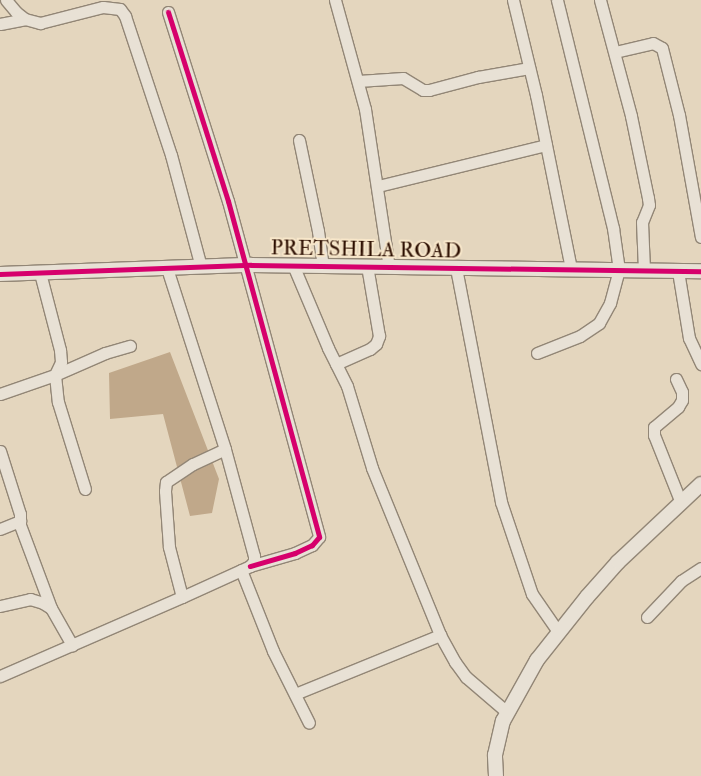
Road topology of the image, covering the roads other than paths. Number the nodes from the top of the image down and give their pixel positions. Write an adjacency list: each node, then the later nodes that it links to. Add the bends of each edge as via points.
1 (6, 0): 8 (street)
2 (334, 0): 12 (street)
3 (513, 0): 11 (street)
4 (557, 0): 26 (street, via 613,228)
5 (600, 0): 10 (street)
6 (97, 4): 8 (street, via 40,23); 21 (street, via 120,9 129,23 171,156)
7 (168, 12): 17 (street)
8 (25, 19): 9 (street)
9 (0, 24)
10 (615, 52): 16 (street, via 653,43 662,48 679,115); 27 (street, via 648,198 642,222)
11 (529, 68): 12 (street, via 429,90 423,90 403,78); 14 (street)
12 (358, 80): 15 (street)
13 (299, 140): 19 (street)
14 (546, 145): 15 (street); 25 (street)
15 (378, 186): 22 (street)
16 (701, 237)
17 (246, 265): 18 (street, PRETSHILA ROAD); 21 (street, PRETSHILA ROAD); 46 (street, via 319,537 312,545 295,553)
18 (293, 266): 19 (street, PRETSHILA ROAD); 34 (street)
19 (323, 266): 20 (street, PRETSHILA ROAD)
20 (368, 266): 22 (street, PRETSHILA ROAD); 34 (street, via 378,336 376,344)
21 (201, 267): 23 (street, PRETSHILA ROAD)
22 (388, 267): 24 (street, PRETSHILA ROAD)
23 (167, 268): 30 (street, PRETSHILA ROAD); 39 (street)
24 (456, 268): 25 (street, PRETSHILA ROAD); 52 (street, via 501,502 532,594)
25 (571, 269): 26 (street, PRETSHILA ROAD)
26 (619, 270): 27 (street, PRETSHILA ROAD); 33 (street, via 610,303 599,323 580,336)
27 (644, 270): 28 (street, PRETSHILA ROAD)
28 (678, 271): 29 (street, PRETSHILA ROAD); 35 (street, via 687,330)
29 (701, 271)
30 (40, 273): 31 (street, PRETSHILA ROAD); 36 (street, via 60,350 61,362)
31 (0, 274)
32 (130, 346): 36 (street)
33 (537, 353)
34 (336, 364): 53 (street, via 347,386 372,468)
35 (701, 364)
36 (55, 375): 38 (street); 41 (street, via 58,402)
37 (676, 379): 43 (street, via 682,400 654,427 654,436)
38 (0, 394)
39 (225, 449): 46 (street, via 254,556); 48 (street, via 193,464 166,482 168,547)
40 (0, 452): 44 (street)
41 (85, 489)
42 (699, 489): 43 (street)
43 (681, 503): 52 (street, via 618,562)
44 (20, 521): 45 (street); 50 (street)
45 (0, 529)
46 (245, 568): 48 (street); 56 (street, via 273,651)
47 (701, 568): 51 (street, via 681,581)
48 (182, 597): 54 (street)
49 (0, 606): 50 (street, via 30,599)
50 (51, 608): 54 (street)
51 (647, 617)
52 (559, 633): 57 (street, via 537,660)
53 (440, 635): 56 (street); 57 (street, via 466,677)
54 (72, 645): 55 (street)
55 (0, 676)
56 (295, 694): 58 (street)
57 (508, 713): 59 (street, via 495,755)
58 (308, 723)
59 (496, 776)

